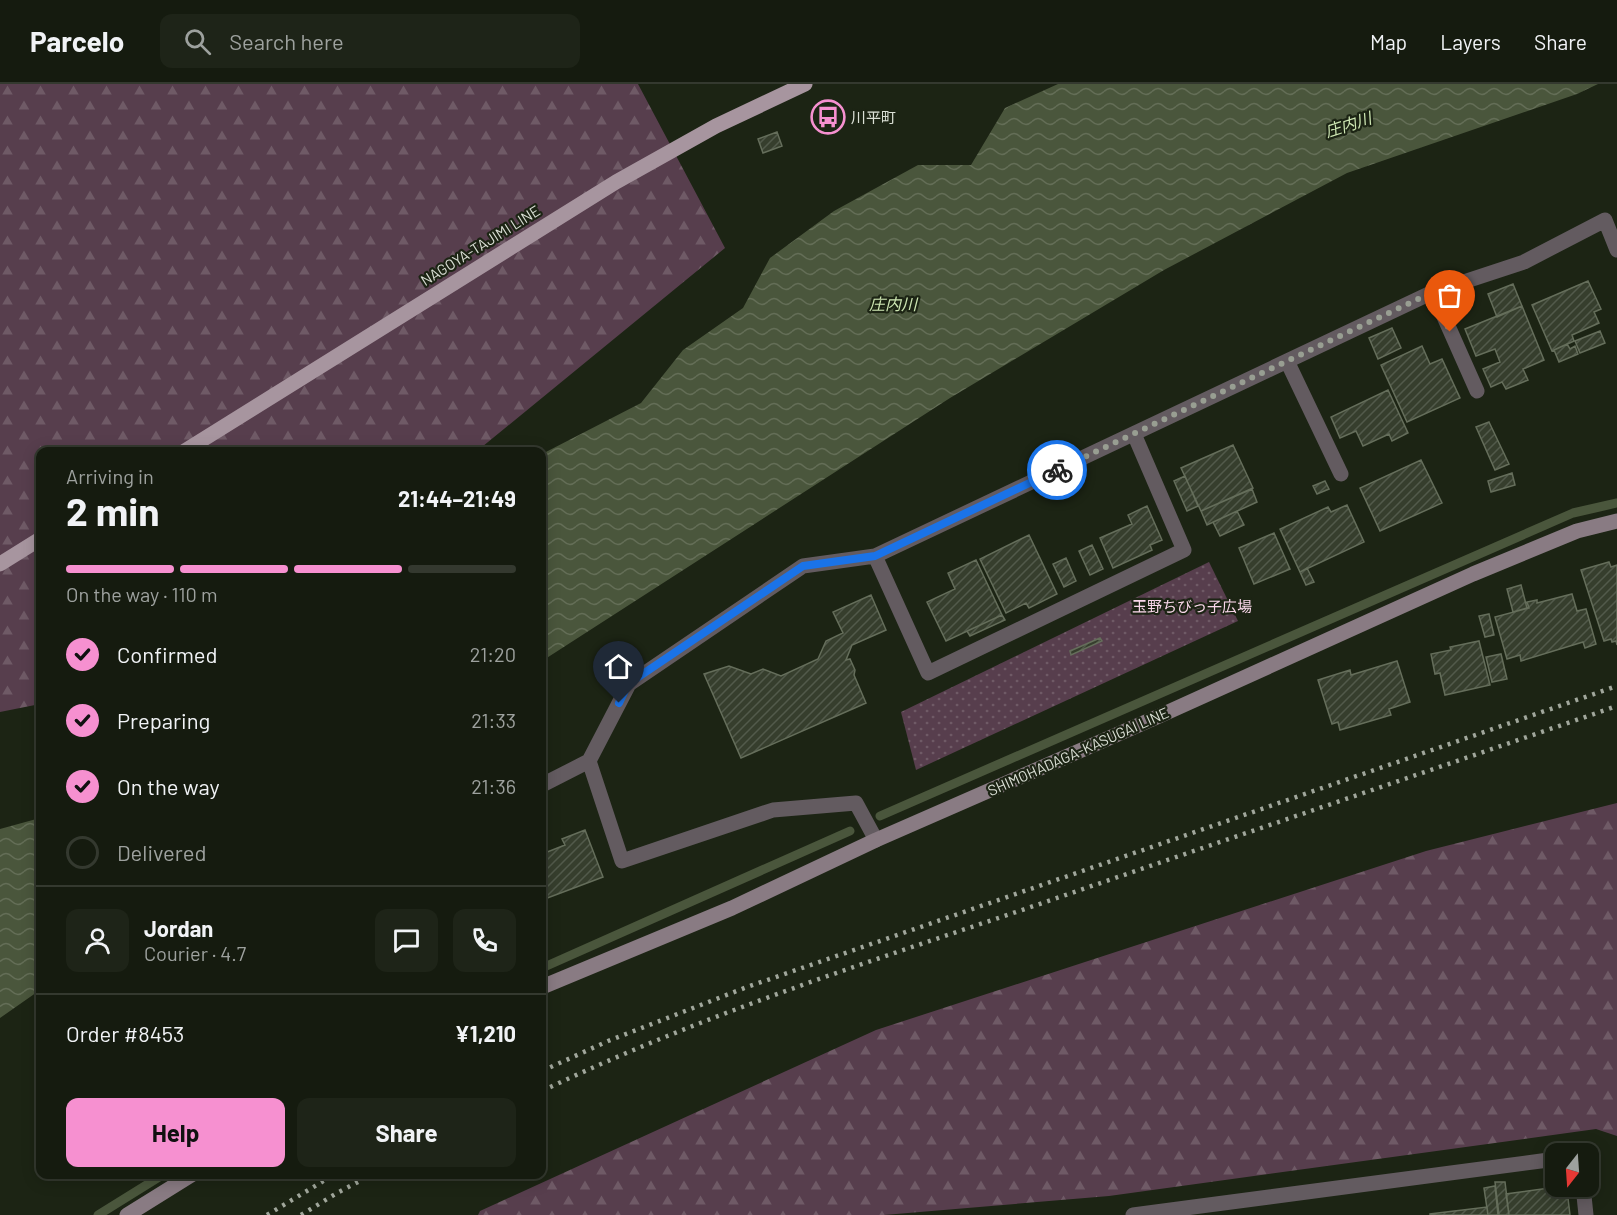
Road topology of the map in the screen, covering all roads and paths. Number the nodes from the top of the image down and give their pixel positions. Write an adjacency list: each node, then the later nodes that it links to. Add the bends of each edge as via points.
1 (805, 84): 7 (main road, NAGOYA-TAJIMI LINE, via 716,126 616,182)
2 (1617, 250): 3 (street, via 1605,220 1524,262)
3 (1433, 292): 4 (street); 5 (street)
4 (1287, 361): 6 (street); 8 (street)
5 (1477, 392)
6 (1134, 434): 11 (street); 11 (street, via 1184,550 928,673)
7 (191, 447)
8 (1341, 474)
9 (1617, 521): 15 (main road, SHIMOHADAGA-KASUGAI LINE, via 1577,531 1473,574)
10 (36, 542): 12 (main road)
11 (875, 556): 13 (street, via 803,566 628,684)
12 (0, 564)
13 (589, 761): 14 (street); 15 (street, via 622,861 773,810 856,803)
14 (546, 783)
15 (876, 840): 16 (main road, SHIMOHADAGA-KASUGAI LINE, via 732,908)
16 (546, 985)
17 (1545, 1160): 21 (street)
18 (185, 1179): 20 (main road)
19 (1584, 1197): 22 (street)
20 (127, 1215)
21 (1133, 1215)
22 (1586, 1215)

